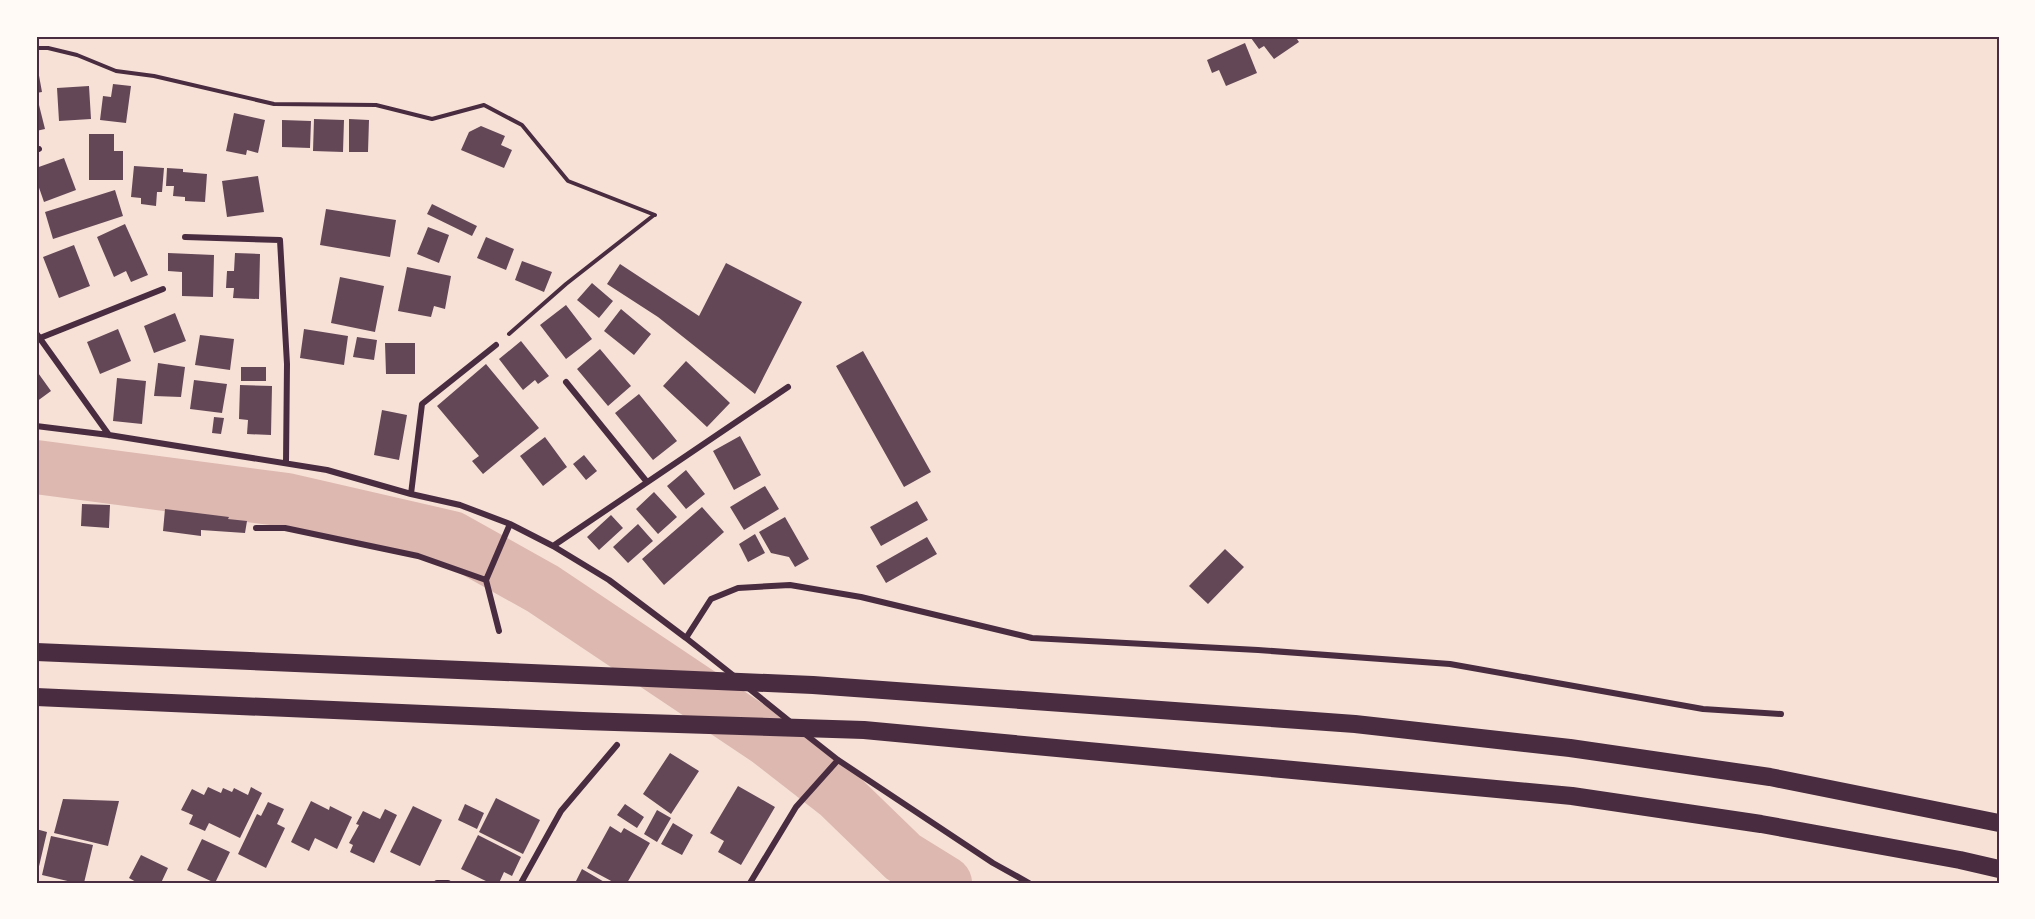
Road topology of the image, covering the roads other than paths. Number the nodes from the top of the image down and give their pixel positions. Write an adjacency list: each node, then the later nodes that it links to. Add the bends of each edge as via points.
1 (185, 237): 9 (street, via 280,240 287,364)
2 (163, 289): 3 (street)
3 (38, 335): 8 (street)
4 (496, 345): 11 (street, via 422,404)
5 (566, 382): 10 (street)
6 (788, 387): 10 (street)
7 (36, 426): 8 (street)
8 (109, 435): 9 (street)
9 (286, 463): 11 (street, via 327,470)
10 (647, 483): 14 (street)
11 (411, 494): 12 (street, via 460,505)
12 (510, 524): 14 (street); 15 (street)
13 (256, 528): 15 (street, via 285,528 418,556)
14 (553, 546): 17 (street, via 609,580)
15 (486, 580): 16 (street)
16 (499, 631)
17 (686, 638): 20 (street, via 711,599 738,588 790,585 861,597 1032,638 1450,664 1703,709); 22 (street)
18 (36, 652): 23 (highway, via 813,685 1355,724 1570,748 1770,777)
19 (36, 697): 24 (highway, via 864,730 1572,796 1761,824)
20 (1781, 714)
21 (617, 745): 27 (street, via 561,811)
22 (838, 760): 28 (street, via 796,807); 29 (street, via 993,864)
23 (1999, 823)
24 (1999, 869)
25 (437, 883): 26 (street)
26 (448, 883)
27 (521, 883)
28 (750, 883)
29 (1029, 883)

